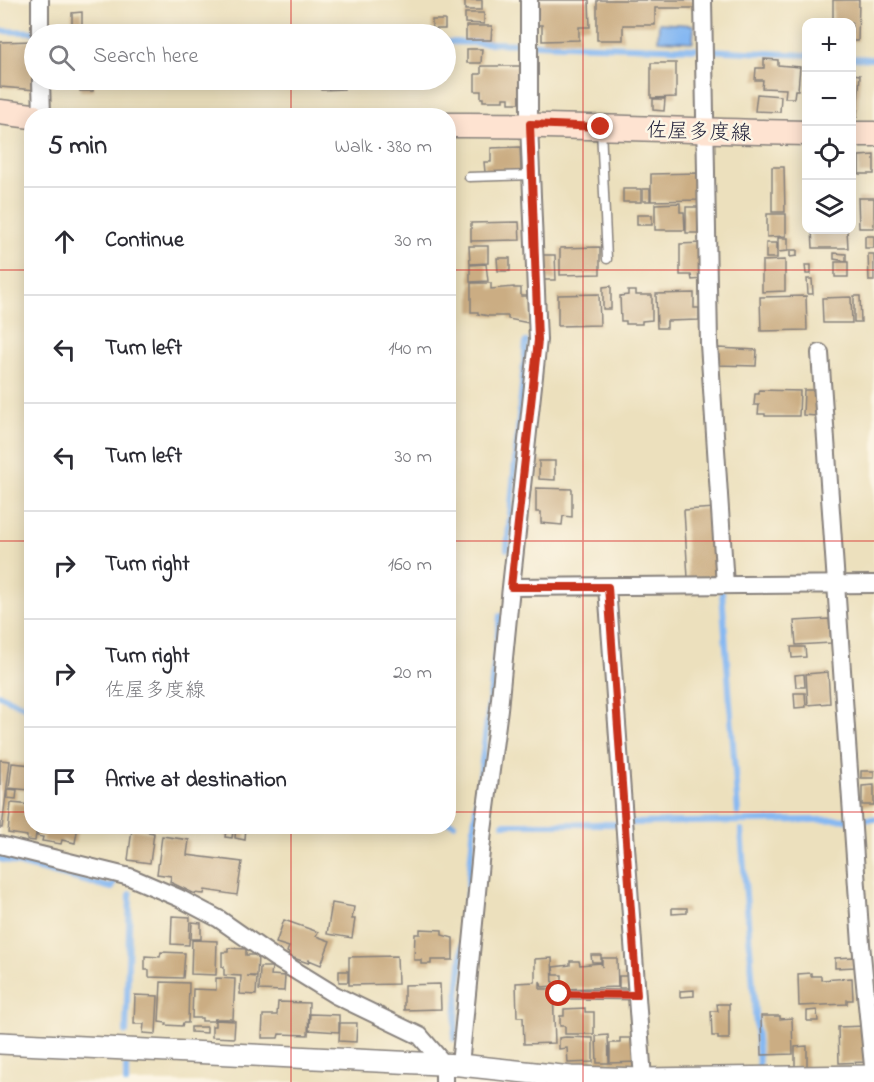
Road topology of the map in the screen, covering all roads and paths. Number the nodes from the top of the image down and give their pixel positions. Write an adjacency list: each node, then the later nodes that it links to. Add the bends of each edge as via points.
1 (40, 0): 4 (street)
2 (529, 0): 9 (street)
3 (703, 0): 12 (street)
4 (40, 24)
5 (41, 90): 6 (street)
6 (42, 108)
7 (0, 112): 8 (main road)
8 (24, 115)
9 (530, 124): 10 (main road, 佐屋多度線); 11 (main road, 佐屋多度線); 16 (street)
10 (456, 125)
11 (601, 127): 12 (main road, 佐屋多度線); 18 (lane)
12 (705, 132): 13 (main road, 佐屋多度線); 21 (street, via 709,337)
13 (802, 133)
14 (856, 134): 15 (main road)
15 (874, 134)
16 (532, 175): 17 (lane); 23 (street, via 538,331)
17 (469, 177)
18 (607, 259)
19 (820, 353): 22 (street)
20 (874, 584): 22 (street)
21 (725, 585): 22 (street); 24 (street)
22 (836, 585): 30 (street)
23 (511, 587): 24 (street); 29 (street, via 499,709)
24 (608, 587): 27 (street)
25 (0, 845): 29 (street, via 130,877 178,898 219,919 335,995 420,1036)
26 (559, 994): 27 (lane)
27 (637, 995): 31 (street)
28 (0, 1043): 29 (street)
29 (449, 1070): 31 (street)
30 (874, 1076): 31 (street)
31 (643, 1079)

